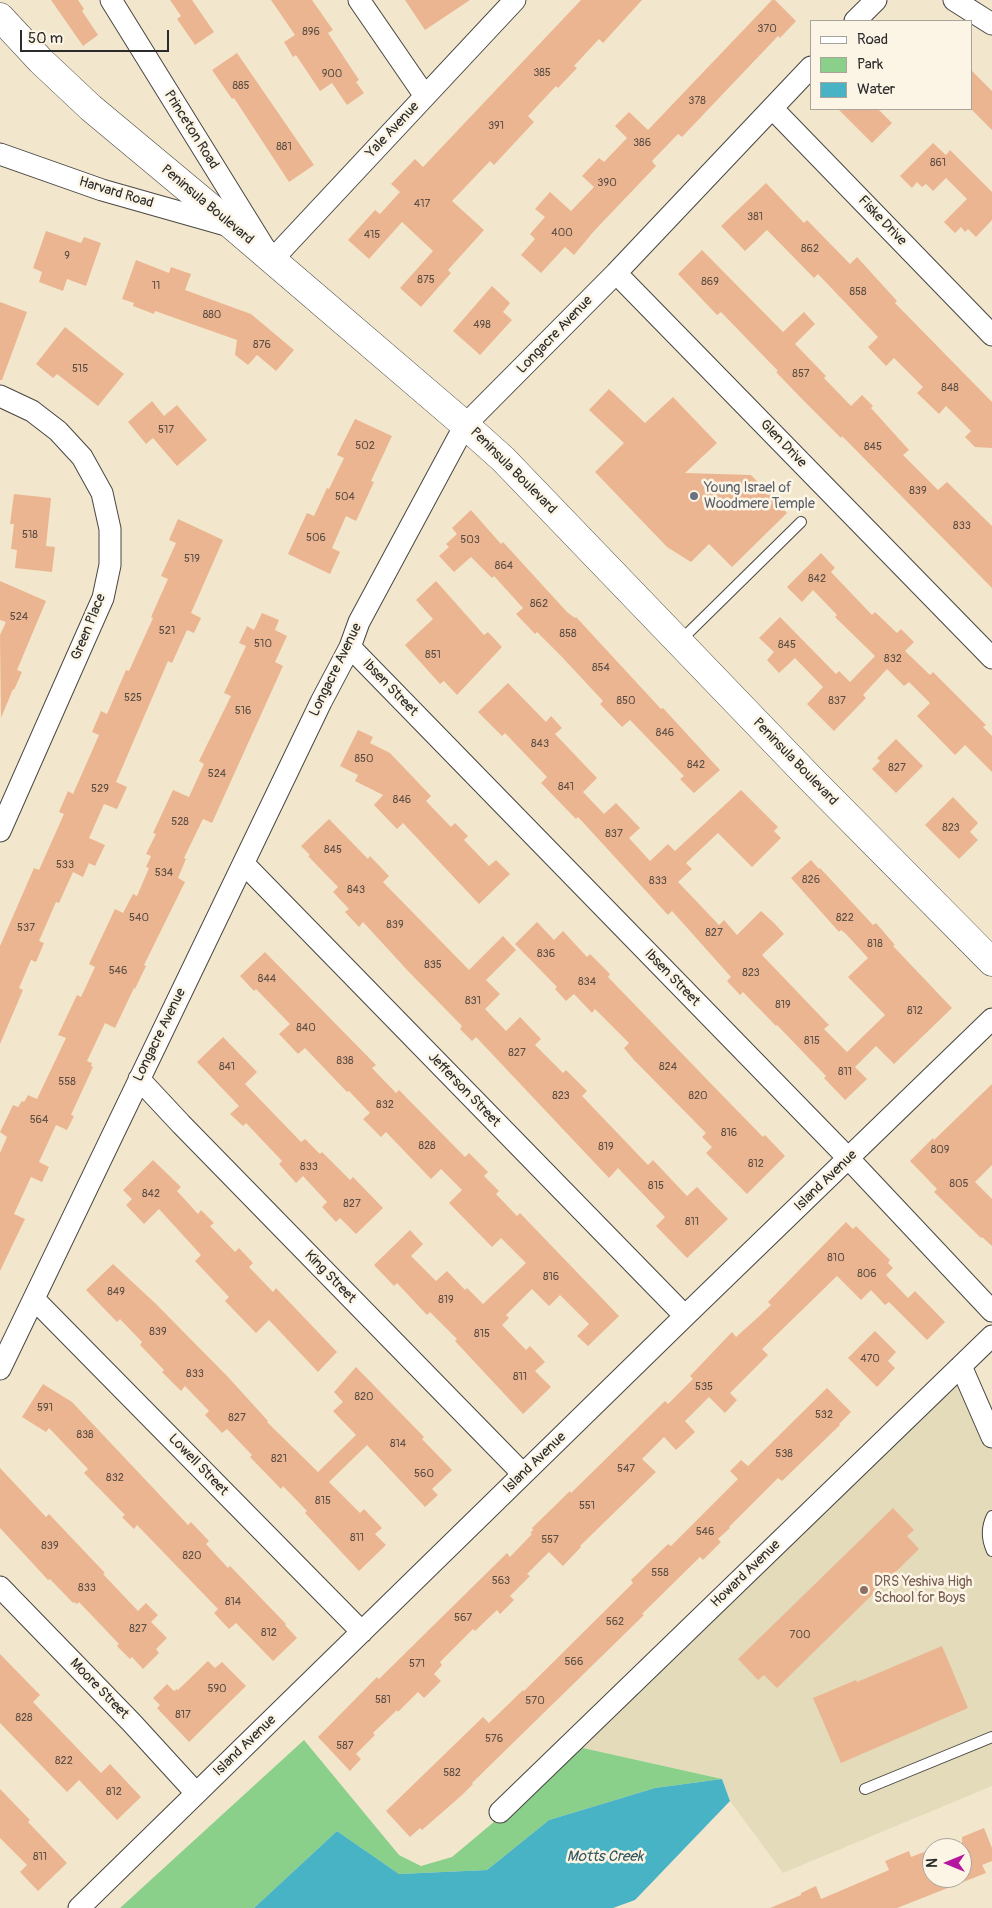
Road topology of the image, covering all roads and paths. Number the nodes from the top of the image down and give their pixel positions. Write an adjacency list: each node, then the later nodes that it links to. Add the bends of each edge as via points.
1 (111, 0): 14 (street, Princeton Road)
2 (359, 0): 10 (street)
3 (515, 0): 10 (street, Yale Avenue)
4 (876, 0): 7 (street)
5 (954, 0): 8 (street)
6 (0, 17): 13 (main road, Peninsula Boulevard, via 91,108)
7 (856, 20)
8 (992, 24)
9 (810, 68): 11 (street, Longacre Avenue)
10 (424, 96): 14 (street, Yale Avenue)
11 (772, 108): 15 (street, Longacre Avenue); 16 (street, Fiske Drive)
12 (0, 154): 13 (street, Harvard Road, via 92,187)
13 (235, 228): 14 (main road, Peninsula Boulevard)
14 (272, 260): 18 (main road, Peninsula Boulevard)
15 (616, 273): 18 (street, Longacre Avenue); 22 (street, Glen Drive)
16 (992, 335)
17 (0, 396): 23 (street, Green Place, via 32,411 58,431 82,457 102,493 110,529 110,565 103,598)
18 (466, 425): 20 (main road, Peninsula Boulevard); 21 (street, Longacre Avenue, via 359,622)
19 (801, 522): 20 (lane)
20 (679, 642): 25 (main road, Peninsula Boulevard)
21 (350, 647): 24 (street, Longacre Avenue, via 320,702); 28 (street, Ibsen Street)
22 (992, 658)
23 (0, 831)
24 (244, 864): 27 (street, Longacre Avenue); 31 (street, Jefferson Street)
25 (992, 962)
26 (992, 1019): 28 (street, Island Avenue)
27 (139, 1079): 29 (street, Longacre Avenue); 36 (street, King Street)
28 (849, 1159): 30 (street, Ibsen Street); 31 (street, Island Avenue)
29 (34, 1298): 34 (street, Longacre Avenue); 40 (street, Lowell Street)
30 (992, 1311)
31 (685, 1316): 36 (street, Island Avenue)
32 (992, 1336): 33 (street, Howard Avenue)
33 (961, 1366): 35 (street); 44 (street, Howard Avenue)
34 (0, 1369)
35 (990, 1425)
36 (523, 1474): 40 (street, Island Avenue)
37 (992, 1516): 38 (lane, via 988,1540)
38 (992, 1551)
39 (0, 1587): 43 (street, Moore Street)
40 (362, 1632): 43 (street, Island Avenue)
41 (992, 1737): 42 (lane)
42 (865, 1789)
43 (196, 1792): 45 (street, Island Avenue)
44 (500, 1812)
45 (79, 1908)

